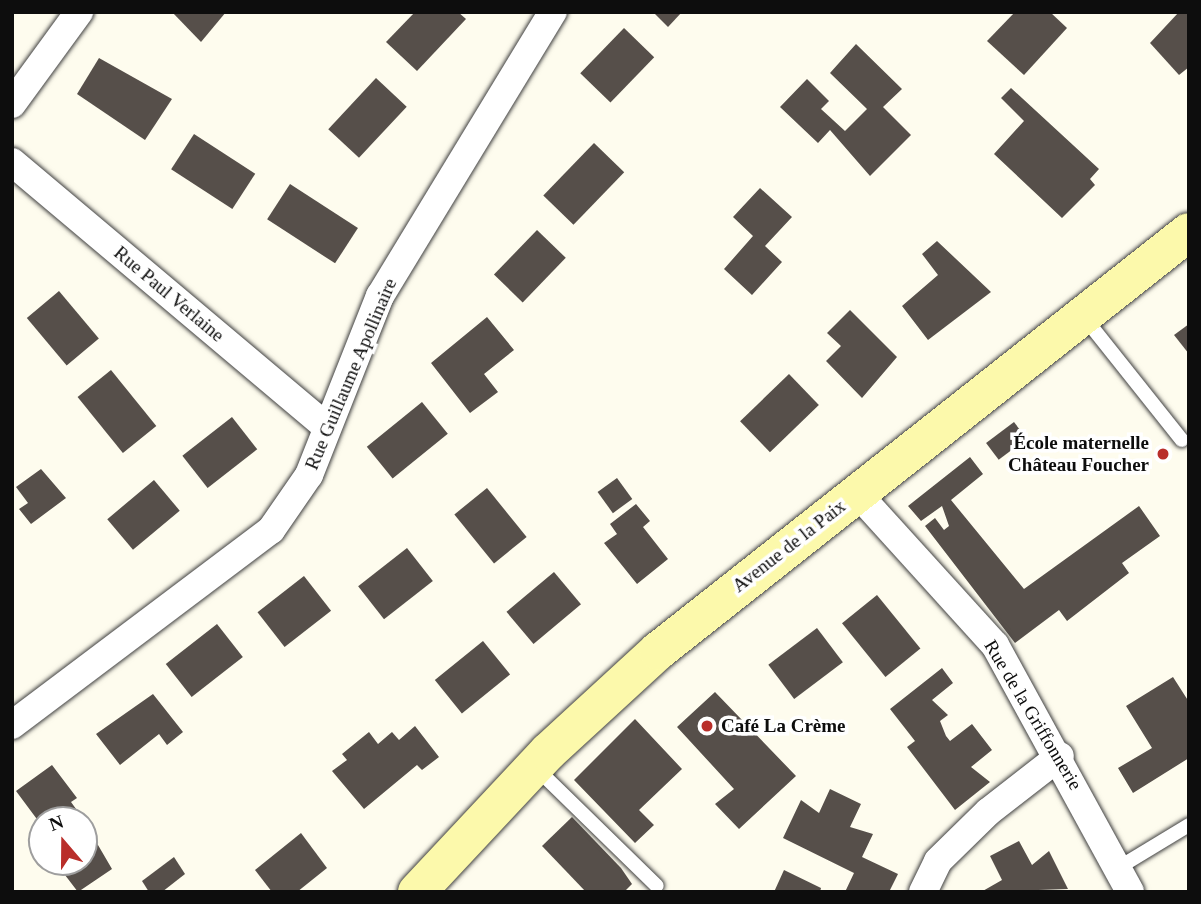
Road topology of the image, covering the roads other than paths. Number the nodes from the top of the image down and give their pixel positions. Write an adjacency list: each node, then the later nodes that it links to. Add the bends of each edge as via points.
1 (79, 12): 3 (street)
2 (554, 12): 7 (street, Rue Guillaume Apollinaire, via 380,296)
3 (12, 104)
4 (12, 162): 7 (street, Rue Paul Verlaine)
5 (1189, 232): 6 (main road, Avenue de la Paix)
6 (1083, 316): 8 (lane); 9 (main road, Avenue de la Paix)
7 (325, 426): 10 (street, Rue Guillaume Apollinaire, via 309,475 271,530)
8 (1182, 440)
9 (858, 493): 11 (street, Rue de la Griffonnerie, via 995,645); 12 (main road, Avenue de la Paix, via 658,651)
10 (12, 725)
11 (1060, 756): 14 (street, Rue de la Griffonnerie); 17 (street, via 988,811 938,861)
12 (535, 766): 15 (lane); 16 (main road, Avenue de la Paix)
13 (1189, 825): 14 (lane)
14 (1124, 880)
15 (657, 886)
16 (417, 892)
17 (923, 892)

